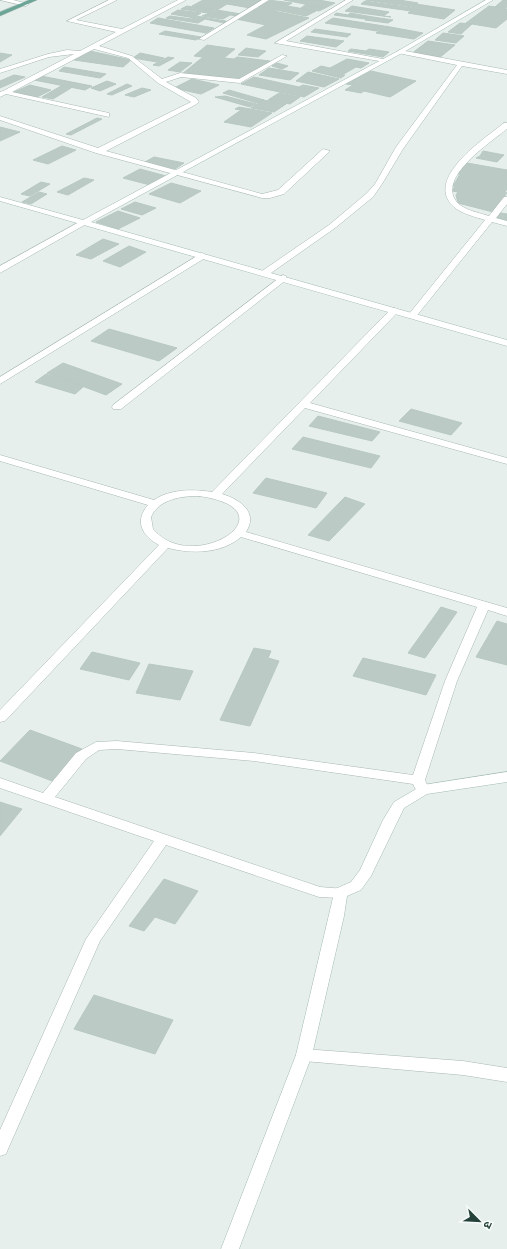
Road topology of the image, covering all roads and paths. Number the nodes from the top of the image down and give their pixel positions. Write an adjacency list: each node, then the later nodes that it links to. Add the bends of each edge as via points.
1 (2, 0): 8 (street)
2 (34, 0): 8 (main road)
3 (114, 0): 10 (street, via 70,21)
4 (183, 0): 10 (street)
5 (266, 0): 11 (street)
6 (350, 0): 12 (street)
7 (490, 0): 16 (street)
8 (26, 4): 9 (main road)
9 (0, 14)
10 (121, 31): 13 (street)
11 (202, 39)
12 (280, 42): 14 (street); 18 (street)
13 (92, 46): 15 (street); 22 (street, via 130,57)
14 (272, 46)
15 (81, 52): 20 (street, via 46,55); 23 (street)
16 (400, 52): 18 (street); 19 (street)
17 (284, 56): 22 (street, via 240,81 180,75)
18 (387, 59): 29 (street)
19 (461, 63): 21 (street); 37 (street, via 399,149 383,179 370,195)
20 (0, 71)
21 (507, 72)
22 (160, 82): 27 (street, via 194,99 195,102)
23 (2, 93): 24 (street)
24 (106, 115)
25 (0, 118): 27 (street)
26 (507, 125): 32 (street, via 455,170 448,184 449,194 458,206)
27 (99, 151): 29 (street)
28 (326, 151): 29 (street, via 281,192 270,196 249,193)
29 (176, 173): 33 (street)
30 (0, 199): 33 (street)
31 (507, 200): 32 (street)
32 (490, 219): 34 (street); 40 (street)
33 (84, 223): 35 (street); 36 (street)
34 (507, 224)
35 (202, 256): 37 (street); 42 (street)
36 (0, 270)
37 (264, 273): 38 (street)
38 (283, 278): 39 (street); 44 (street)
39 (394, 311): 40 (street); 43 (street)
40 (412, 316): 41 (street)
41 (507, 343)
42 (0, 382)
43 (303, 404): 46 (street); 47 (street)
44 (117, 407)
45 (0, 458): 48 (street)
46 (507, 461)
47 (215, 495): 48 (street, via 182,494); 49 (street, via 229,499 239,506 245,515 245,524)
48 (155, 504): 50 (street, via 147,512 144,521 146,530)
49 (239, 533): 50 (street, via 229,541 204,548 181,548); 51 (street)
50 (166, 544): 53 (street)
51 (484, 605): 52 (street); 56 (street, via 451,681)
52 (507, 612)
53 (0, 718)
54 (507, 777): 56 (street)
55 (0, 783): 57 (street)
56 (420, 785): 57 (street, via 254,757 118,745 96,746 84,753); 59 (street, via 399,806 390,820 366,872 356,886)
57 (46, 799): 58 (street)
58 (164, 838): 59 (street, via 319,892); 62 (street, via 93,939)
59 (340, 894): 60 (street)
60 (304, 1055): 61 (street, via 463,1068); 63 (street)
61 (507, 1075)
62 (0, 1149)
63 (230, 1249)

